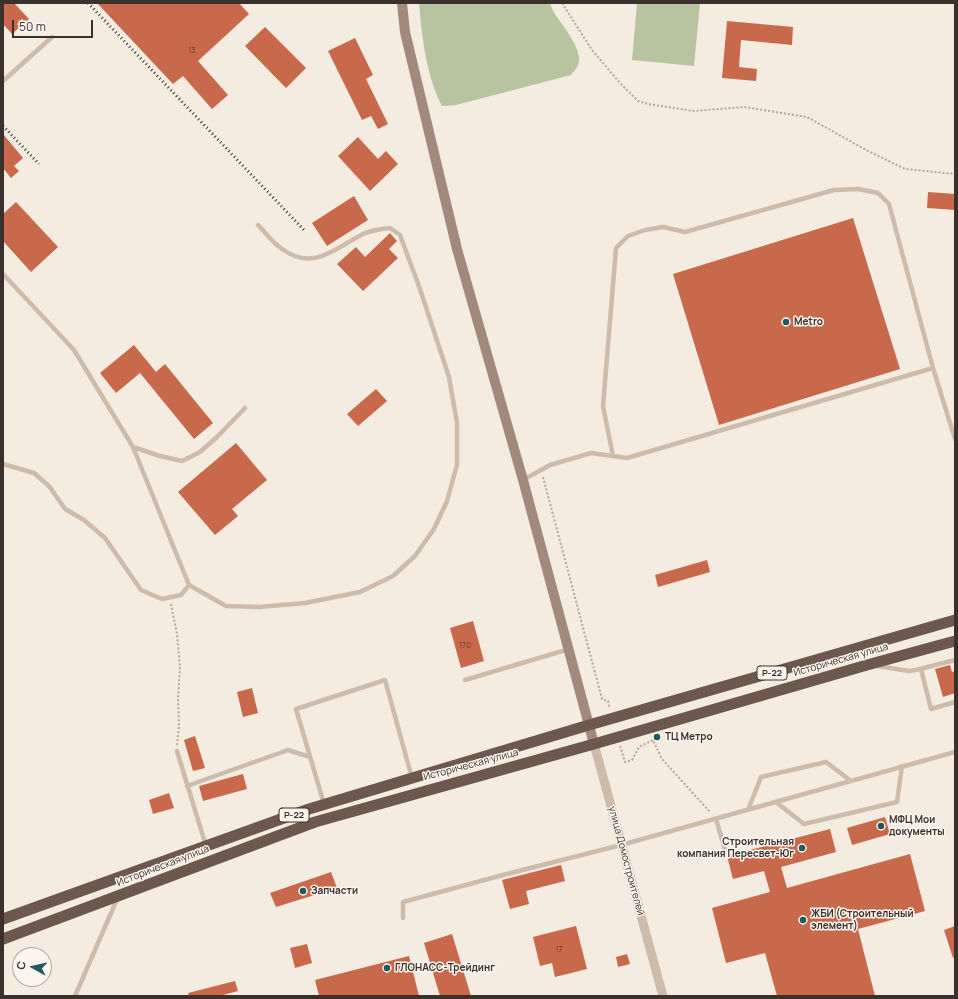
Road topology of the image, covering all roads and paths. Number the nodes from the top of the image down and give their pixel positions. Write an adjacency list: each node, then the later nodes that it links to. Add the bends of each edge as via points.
1 (402, 3): 15 (main road, улица Домостроителей, via 406,32 457,249)
2 (562, 3): 5 (path, via 592,50 638,101 694,111 744,108 807,117 905,169)
3 (52, 37): 4 (lane)
4 (3, 81)
5 (955, 174)
6 (258, 225): 16 (lane, via 282,249 297,257 309,259 320,258 365,233 380,229 390,228 400,235 449,377 457,423 457,466 447,501 434,529 415,556 393,576 360,592 305,603 259,607 226,606)
7 (3, 274): 11 (lane, via 74,350)
8 (934, 368): 10 (lane); 12 (lane, via 627,458); 12 (lane, via 889,204 878,194 858,189 834,190 685,232 662,227 645,230 628,236 616,248 603,406)
9 (245, 408): 11 (lane, via 200,452 182,461)
10 (955, 439)
11 (133, 447): 16 (lane)
12 (613, 456): 14 (lane, via 591,453)
13 (3, 464): 17 (lane, via 34,473 49,486 65,509 84,520 105,538 141,590 162,599)
14 (541, 470): 15 (lane); 26 (path, via 602,698 608,701)
15 (523, 480): 20 (main road, улица Домостроителей)
16 (189, 586): 17 (lane, via 181,594)
17 (169, 597): 30 (path, via 177,634 180,667)
18 (955, 620): 26 (highway, Историческая улица / Р-22)
19 (955, 641): 22 (highway, Историческая улица / Р-22)
20 (568, 648): 24 (lane); 27 (main road, улица Домостроителей)
21 (955, 660): 23 (lane)
22 (867, 665): 23 (lane, via 909,671); 28 (highway, Историческая улица / Р-22)
23 (921, 669): 25 (lane, via 931,709)
24 (464, 680)
25 (955, 702)
26 (612, 719): 27 (highway, Историческая улица / Р-22)
27 (589, 725): 29 (main road, улица Домостроителей); 34 (highway, Историческая улица / Р-22)
28 (617, 737): 29 (highway, Историческая улица / Р-22); 40 (path, via 625,762 632,760 639,747 653,740 662,759)
29 (594, 744): 41 (street, улица Домостроителей); 44 (highway, Историческая улица / Р-22, via 315,822)
30 (177, 751): 36 (lane)
31 (955, 752): 33 (lane)
32 (310, 756): 34 (lane, via 296,709 385,680); 36 (lane, via 288,750); 38 (lane)
33 (902, 766): 35 (lane); 37 (lane, via 897,802 804,824)
34 (412, 778): 38 (highway, Историческая улица / Р-22)
35 (851, 781): 37 (lane); 39 (lane, via 826,762 761,777)
36 (187, 786): 42 (lane)
37 (776, 802): 39 (lane)
38 (324, 804): 42 (highway, Историческая улица / Р-22)
39 (748, 810): 40 (lane)
40 (716, 819): 41 (lane); 43 (lane)
41 (621, 845): 45 (lane, via 402,902); 49 (street, улица Домостроителей)
42 (206, 846): 46 (highway, Историческая улица / Р-22)
43 (725, 850)
44 (118, 896): 47 (highway, Историческая улица / Р-22); 48 (lane)
45 (403, 918)
46 (3, 919)
47 (5, 940)
48 (75, 996)
49 (663, 996)

